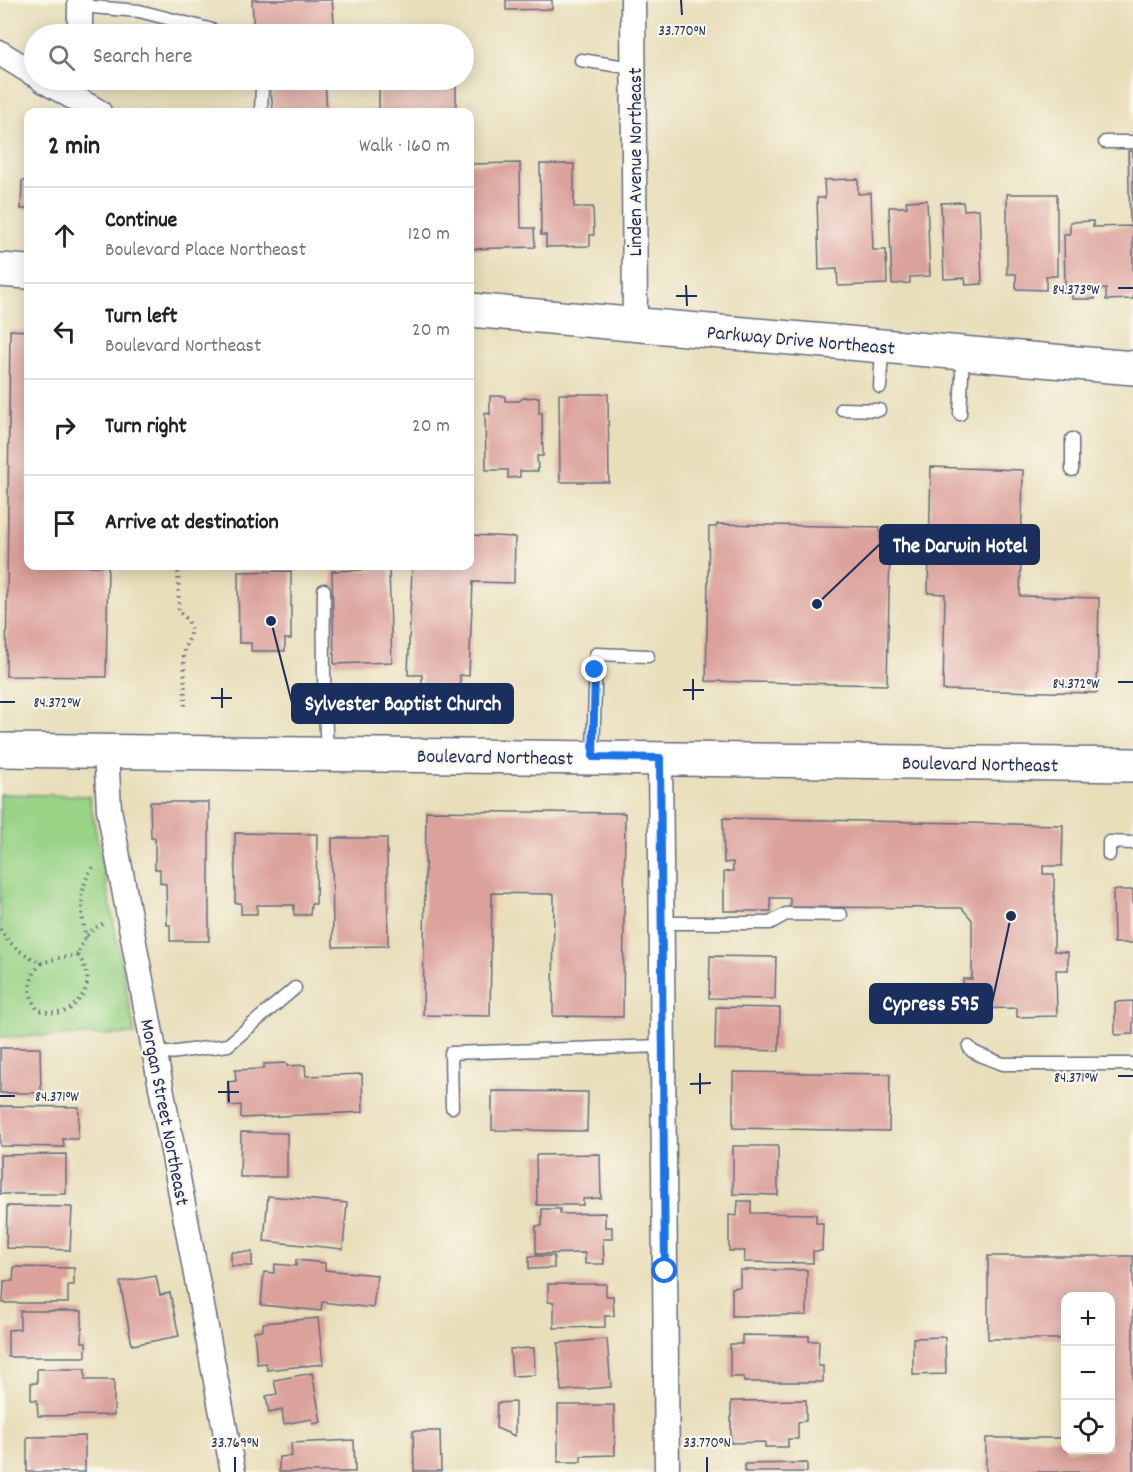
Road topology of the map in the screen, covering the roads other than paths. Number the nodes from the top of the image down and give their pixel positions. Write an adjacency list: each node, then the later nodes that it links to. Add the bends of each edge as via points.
1 (633, 0): 8 (street, Linden Avenue Northeast)
2 (80, 3): 3 (street); 4 (lane, via 139,11)
3 (80, 24)
4 (190, 24)
5 (0, 53): 7 (street)
6 (581, 60): 8 (lane)
7 (24, 68)
8 (633, 68): 18 (street, Linden Avenue Northeast)
9 (63, 90): 11 (street)
10 (262, 90): 12 (lane)
11 (84, 101)
12 (261, 108)
13 (1105, 142): 14 (lane)
14 (1133, 142)
15 (0, 270): 16 (main road)
16 (24, 272)
17 (474, 310): 18 (main road, Parkway Drive Northeast)
18 (634, 325): 19 (main road, Parkway Drive Northeast)
19 (882, 346): 20 (main road, Parkway Drive Northeast); 22 (lane)
20 (963, 353): 21 (main road, Parkway Drive Northeast); 25 (lane)
21 (1133, 368)
22 (880, 387)
23 (842, 409): 24 (lane)
24 (879, 410)
25 (960, 414)
26 (1072, 439): 27 (lane)
27 (1072, 470)
28 (324, 590): 32 (lane)
29 (648, 656): 33 (lane, via 596,654)
30 (0, 750): 31 (main road, Boulevard Northeast)
31 (106, 751): 32 (main road, Boulevard Northeast); 43 (street, Morgan Street Northeast, via 110,809)
32 (327, 754): 33 (main road, Boulevard Northeast)
33 (593, 757): 34 (main road, Boulevard Northeast)
34 (660, 758): 35 (main road, Boulevard Northeast); 39 (street)
35 (1133, 765)
36 (1133, 843): 37 (lane, via 1109,842)
37 (1109, 855)
38 (841, 915): 39 (lane, via 786,914 771,923)
39 (661, 923): 41 (street)
40 (295, 988): 43 (lane, via 228,1045)
41 (662, 1046): 45 (lane, via 451,1053); 47 (street)
42 (969, 1047): 44 (lane, via 980,1056 1003,1064)
43 (155, 1055): 46 (street, Morgan Street Northeast)
44 (1133, 1064)
45 (452, 1107)
46 (233, 1472)
47 (667, 1472)

